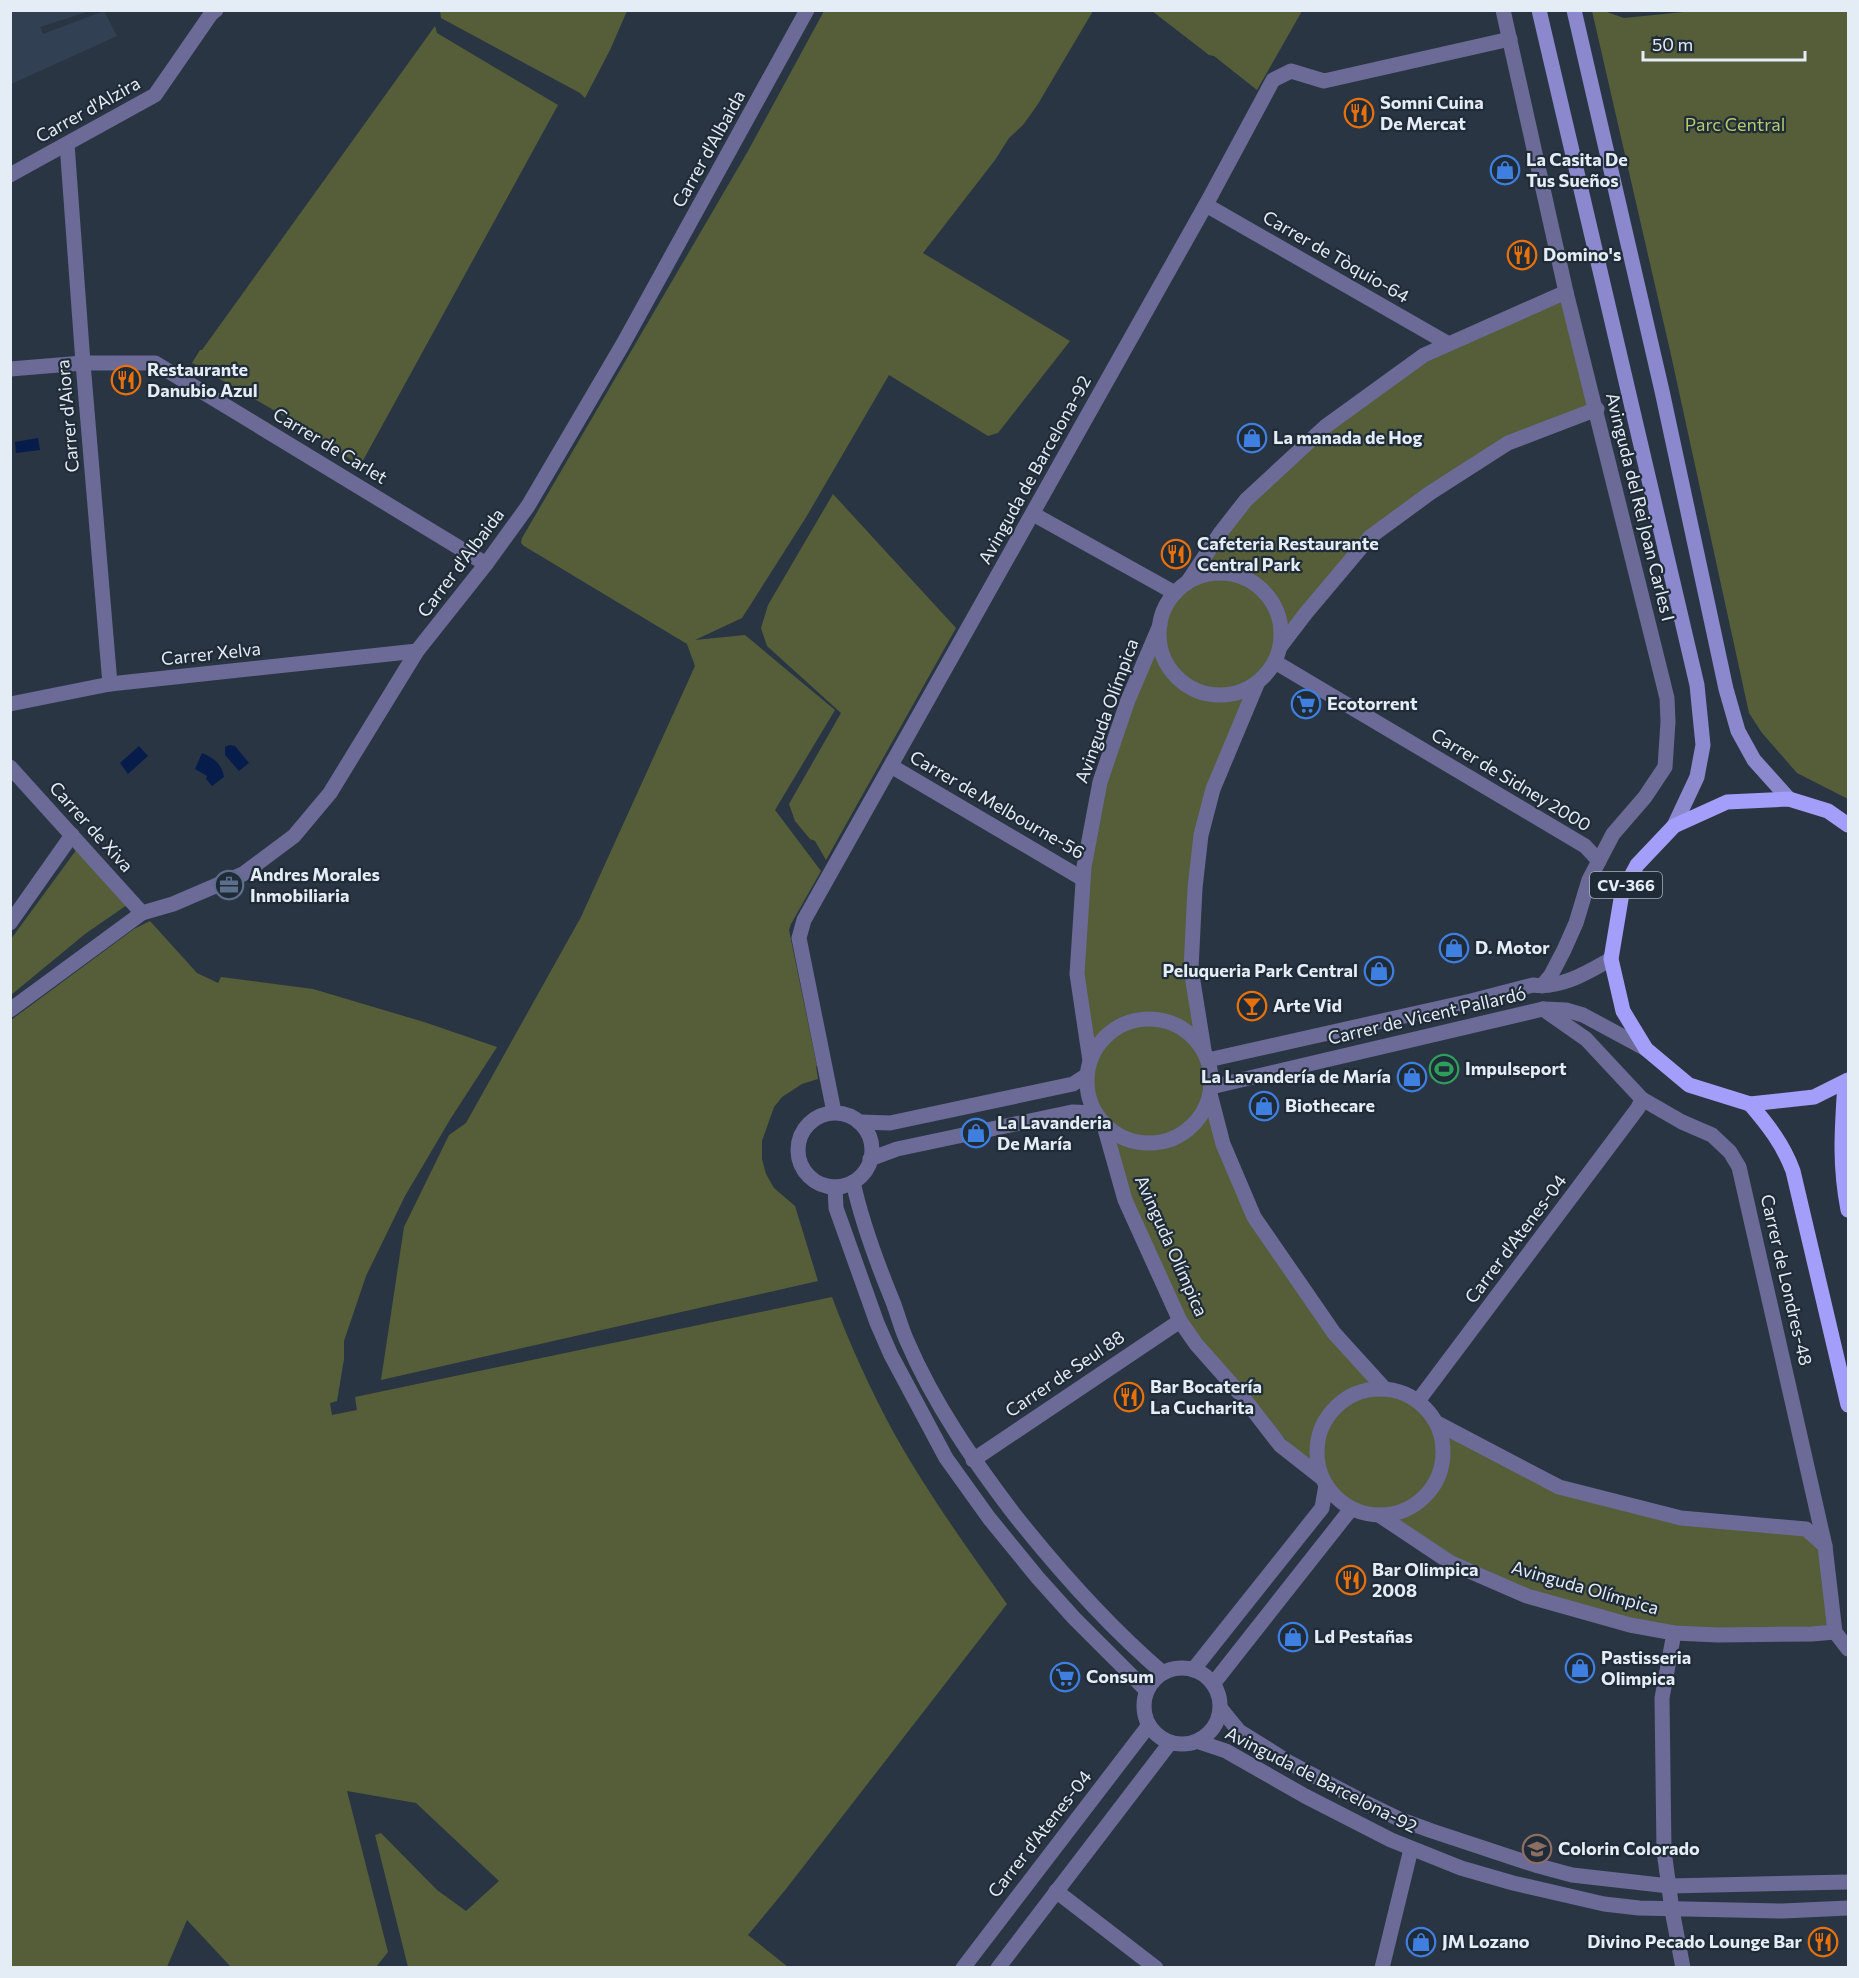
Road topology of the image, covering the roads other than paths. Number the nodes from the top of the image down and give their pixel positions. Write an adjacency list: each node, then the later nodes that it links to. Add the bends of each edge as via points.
1 (216, 10): 7 (street, Carrer d'Alzira, via 155,95)
2 (807, 10): 16 (street, Carrer d'Albaida, via 617,354 528,506)
3 (1503, 10): 6 (street, Avinguda del Rei Joan Carles I)
4 (1539, 10): 29 (street, Avinguda del Rei Joan Carles I, via 1697,684 1701,756 1697,777)
5 (1574, 10): 27 (street, via 1726,689 1738,731 1754,760)
6 (1510, 39): 9 (street, Avinguda de Barcelona-92, via 1324,81 1292,70 1274,80); 10 (street, Avinguda del Rei Joan Carles I)
7 (67, 144): 8 (street, Carrer d'Alzira); 12 (street, Carrer d'Aiora)
8 (10, 175)
9 (1206, 205): 11 (street, Carrer de Tòquio-64); 15 (street, Avinguda de Barcelona-92)
10 (1566, 292): 11 (street); 14 (street, Avinguda del Rei Joan Carles I)
11 (1447, 343): 17 (street, via 1424,355 1326,426 1246,500)
12 (83, 363): 13 (street, Carrer de Carlet); 16 (street, Carrer de Carlet, via 155,363); 22 (street, Carrer d'Aiora)
13 (10, 369)
14 (1596, 409): 19 (street, via 1508,443 1370,537); 31 (street, Avinguda del Rei Joan Carles I, via 1667,698 1668,722 1665,767 1646,798 1612,834)
15 (1033, 514): 17 (street); 25 (street, Avinguda de Barcelona-92)
16 (486, 564): 20 (street, Carrer d'Albaida)
17 (1181, 588): 18 (street, via 1165,608); 19 (street, via 1204,575 1222,573 1257,585 1278,612)
18 (1160, 626): 23 (street, via 1160,645 1167,663 1179,679 1195,689 1216,695 1237,693); 32 (street, Avinguda Olímpica, via 1128,700 1100,782)
19 (1280, 647): 21 (street)
20 (417, 651): 22 (street, Carrer Xelva); 33 (street, Carrer d'Albaida, via 330,793 294,836 243,874)
21 (1275, 662): 23 (street); 31 (street, Carrer de Sidney 2000, via 1585,846)
22 (110, 684): 24 (street, Carrer Xelva)
23 (1257, 684): 40 (street, via 1213,789 1201,834 1191,969)
24 (10, 704)
25 (891, 766): 32 (street, Carrer de Melbourne-56); 46 (street, Avinguda de Barcelona-92, via 804,920 799,938)
26 (10, 767): 30 (street, Carrer de Xiva)
27 (1789, 800): 28 (main road, CV-366, via 1828,811); 29 (main road, CV-366, via 1726,802)
28 (1848, 825)
29 (1674, 826): 35 (main road, CV-366, via 1637,865 1622,893)
30 (72, 835): 33 (street, Carrer de Xiva); 34 (street)
31 (1599, 861): 36 (street, Avinguda del Rei Joan Carles I, via 1564,950)
32 (1083, 879): 41 (street, Avinguda Olímpica, via 1077,974)
33 (142, 913): 38 (street, Carrer d'Albaida)
34 (10, 923)
35 (1611, 959): 36 (street, Carrer de Vicent Pallardó, via 1578,977); 39 (main road, CV-366, via 1623,1011)
36 (1542, 986): 40 (street, Carrer de Vicent Pallardó)
37 (1544, 1009): 39 (street, Carrer de Vicent Pallardó, via 1583,1015); 43 (street, Carrer de Vicent Pallardó); 44 (street, Carrer de Londres-48, via 1586,1039)
38 (10, 1010)
39 (1646, 1049): 45 (main road, CV-366, via 1689,1085)
40 (1206, 1056): 41 (street, via 1189,1033 1166,1021 1141,1019 1104,1038); 43 (street)
41 (1089, 1068): 47 (street, via 1089,1094); 48 (street, via 1073,1084 890,1123)
42 (1847, 1082): 45 (main road, CV-366, via 1814,1097); 52 (main road, CV-366, via 1840,1143)
43 (1211, 1090): 47 (street, via 1202,1114 1187,1131 1167,1141 1132,1141 1116,1134); 54 (street, via 1223,1144 1254,1217 1334,1333)
44 (1642, 1099): 55 (street, Carrer d'Atenes-04); 62 (street, Carrer de Londres-48, via 1712,1135 1739,1167)
45 (1750, 1104): 56 (main road, via 1774,1132 1793,1171)
46 (834, 1112): 48 (street); 51 (street, via 808,1123 797,1145 808,1176)
47 (1099, 1117): 49 (street, via 1072,1112 897,1149); 53 (street, Avinguda Olímpica, via 1125,1200)
48 (859, 1122): 49 (street, via 870,1138)
49 (870, 1159): 50 (street)
50 (853, 1182): 51 (street); 58 (street, via 880,1272 907,1341)
51 (835, 1186): 69 (street, via 836,1208 877,1323 946,1458 988,1518 1038,1578)
52 (1848, 1210)
53 (1180, 1321): 58 (street, Carrer de Seul 88); 59 (street, Avinguda Olímpica, via 1280,1445)
54 (1384, 1388): 55 (street); 59 (street, via 1364,1390 1340,1403 1322,1425 1317,1449)
55 (1418, 1401): 57 (street)
56 (1848, 1405)
57 (1437, 1424): 61 (street, via 1444,1452 1436,1483 1424,1499 1400,1512); 62 (street, via 1559,1487 1681,1518 1806,1529)
58 (973, 1460): 67 (street, via 1049,1559 1105,1620)
59 (1324, 1481): 60 (street); 66 (street, via 1322,1508)
60 (1351, 1509): 61 (street); 68 (street)
61 (1379, 1515): 64 (street, Avinguda Olímpica, via 1451,1563 1527,1596)
62 (1825, 1546): 63 (street, Carrer de Londres-48)
63 (1835, 1632): 64 (street, Avinguda Olímpica); 65 (street)
64 (1674, 1633): 76 (street, via 1662,1698 1664,1851)
65 (1848, 1649)
66 (1193, 1670): 67 (street); 68 (street)
67 (1163, 1673): 69 (street)
68 (1213, 1684): 70 (street)
69 (1147, 1691): 71 (street, via 1144,1705)
70 (1221, 1709): 72 (street, via 1216,1725); 76 (street, Avinguda de Barcelona-92, via 1239,1731 1281,1758 1399,1819 1497,1854 1572,1875)
71 (1149, 1725): 73 (street); 80 (street, Carrer d'Atenes-04)
72 (1199, 1742): 73 (street); 74 (street, Avinguda de Barcelona-92, via 1226,1751)
73 (1170, 1743): 77 (street)
74 (1411, 1849): 79 (street, Avinguda de Barcelona-92, via 1461,1868 1604,1904); 83 (street)
75 (1848, 1882): 76 (street, Avinguda de Barcelona-92)
76 (1669, 1887): 79 (street)
77 (1056, 1891): 81 (street); 82 (street)
78 (1848, 1908): 79 (street, Avinguda de Barcelona-92)
79 (1672, 1910): 84 (street)
80 (963, 1968)
81 (998, 1968)
82 (1156, 1968)
83 (1382, 1968)
84 (1683, 1968)

